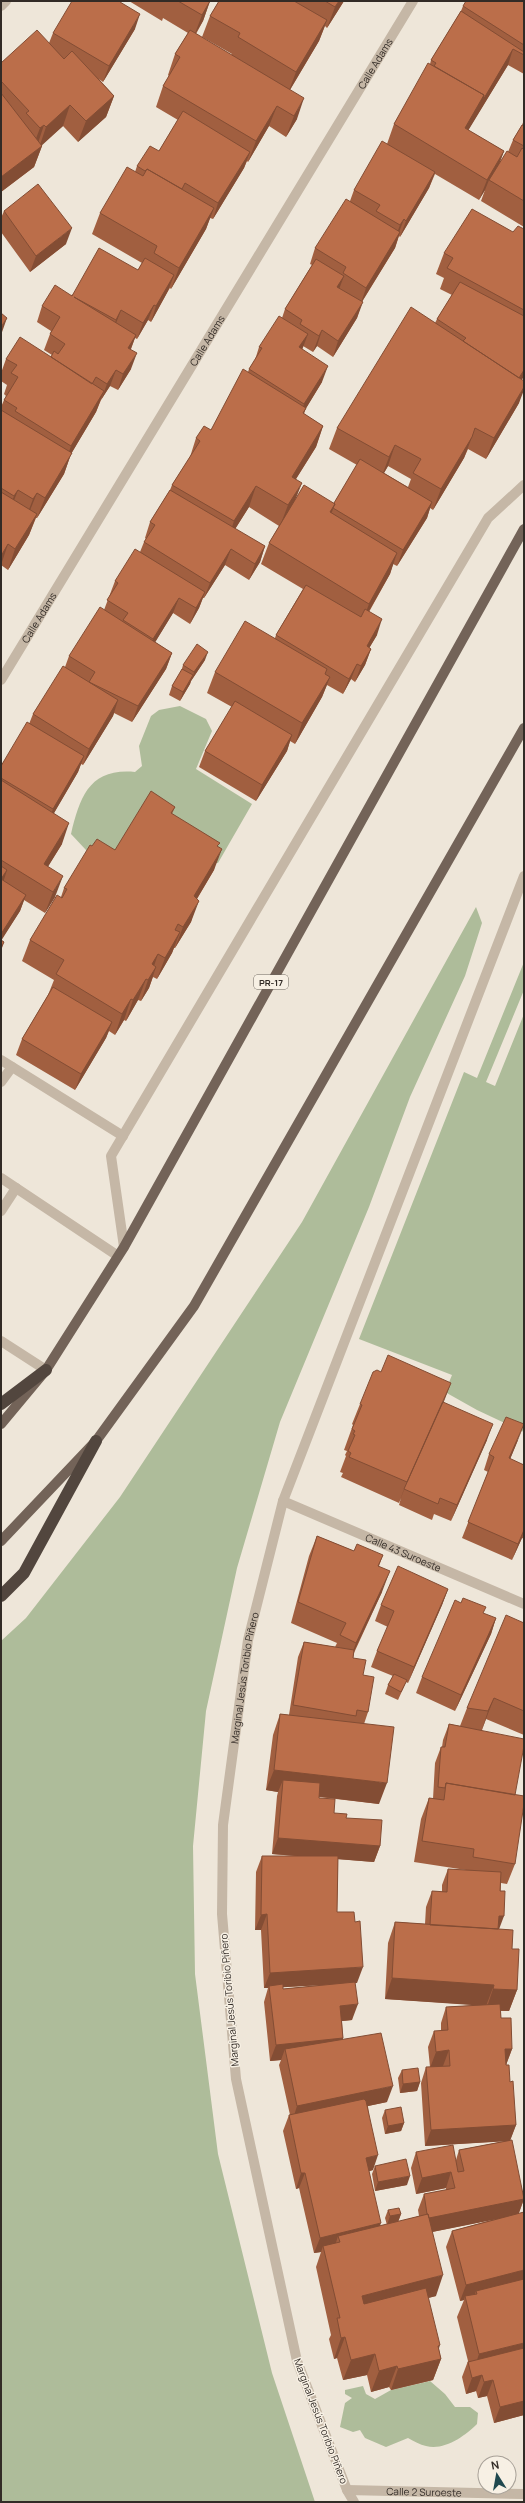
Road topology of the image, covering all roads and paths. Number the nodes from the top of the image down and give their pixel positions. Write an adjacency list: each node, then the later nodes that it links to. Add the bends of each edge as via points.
1 (6, 1): 3 (street)
2 (413, 1): 6 (street, Calle Adams)
3 (1, 6)
4 (524, 485): 12 (street, via 488,518)
5 (524, 529): 16 (main road, PR-17)
6 (1, 680)
7 (524, 728): 22 (main road, via 194,1306)
8 (524, 876): 23 (street, Marginal Jesús Toribio Piñero)
9 (1, 1060): 10 (street)
10 (12, 1067): 11 (street); 12 (street)
11 (1, 1082)
12 (123, 1136): 16 (street, via 111,1156)
13 (1, 1178): 14 (street)
14 (16, 1188): 15 (street); 17 (street)
15 (1, 1211)
16 (124, 1247): 17 (main road, PR-17)
17 (118, 1256): 19 (main road, PR-17)
18 (1, 1341): 19 (street)
19 (46, 1370): 20 (highway); 21 (main road, PR-17)
20 (1, 1404)
21 (1, 1424)
22 (96, 1441): 24 (main road); 25 (highway, via 24,1573)
23 (283, 1501): 26 (street, Calle 43 Suroeste); 27 (street, Marginal Jesús Toribio Piñero, via 248,1640 223,1825 222,1914 236,2079 297,2361)
24 (1, 1542)
25 (1, 1596)
26 (524, 1604)
27 (347, 2490): 28 (street, Calle 2 Suroeste); 29 (street); 30 (street)
28 (524, 2494)
29 (349, 2502)
30 (354, 2502)

